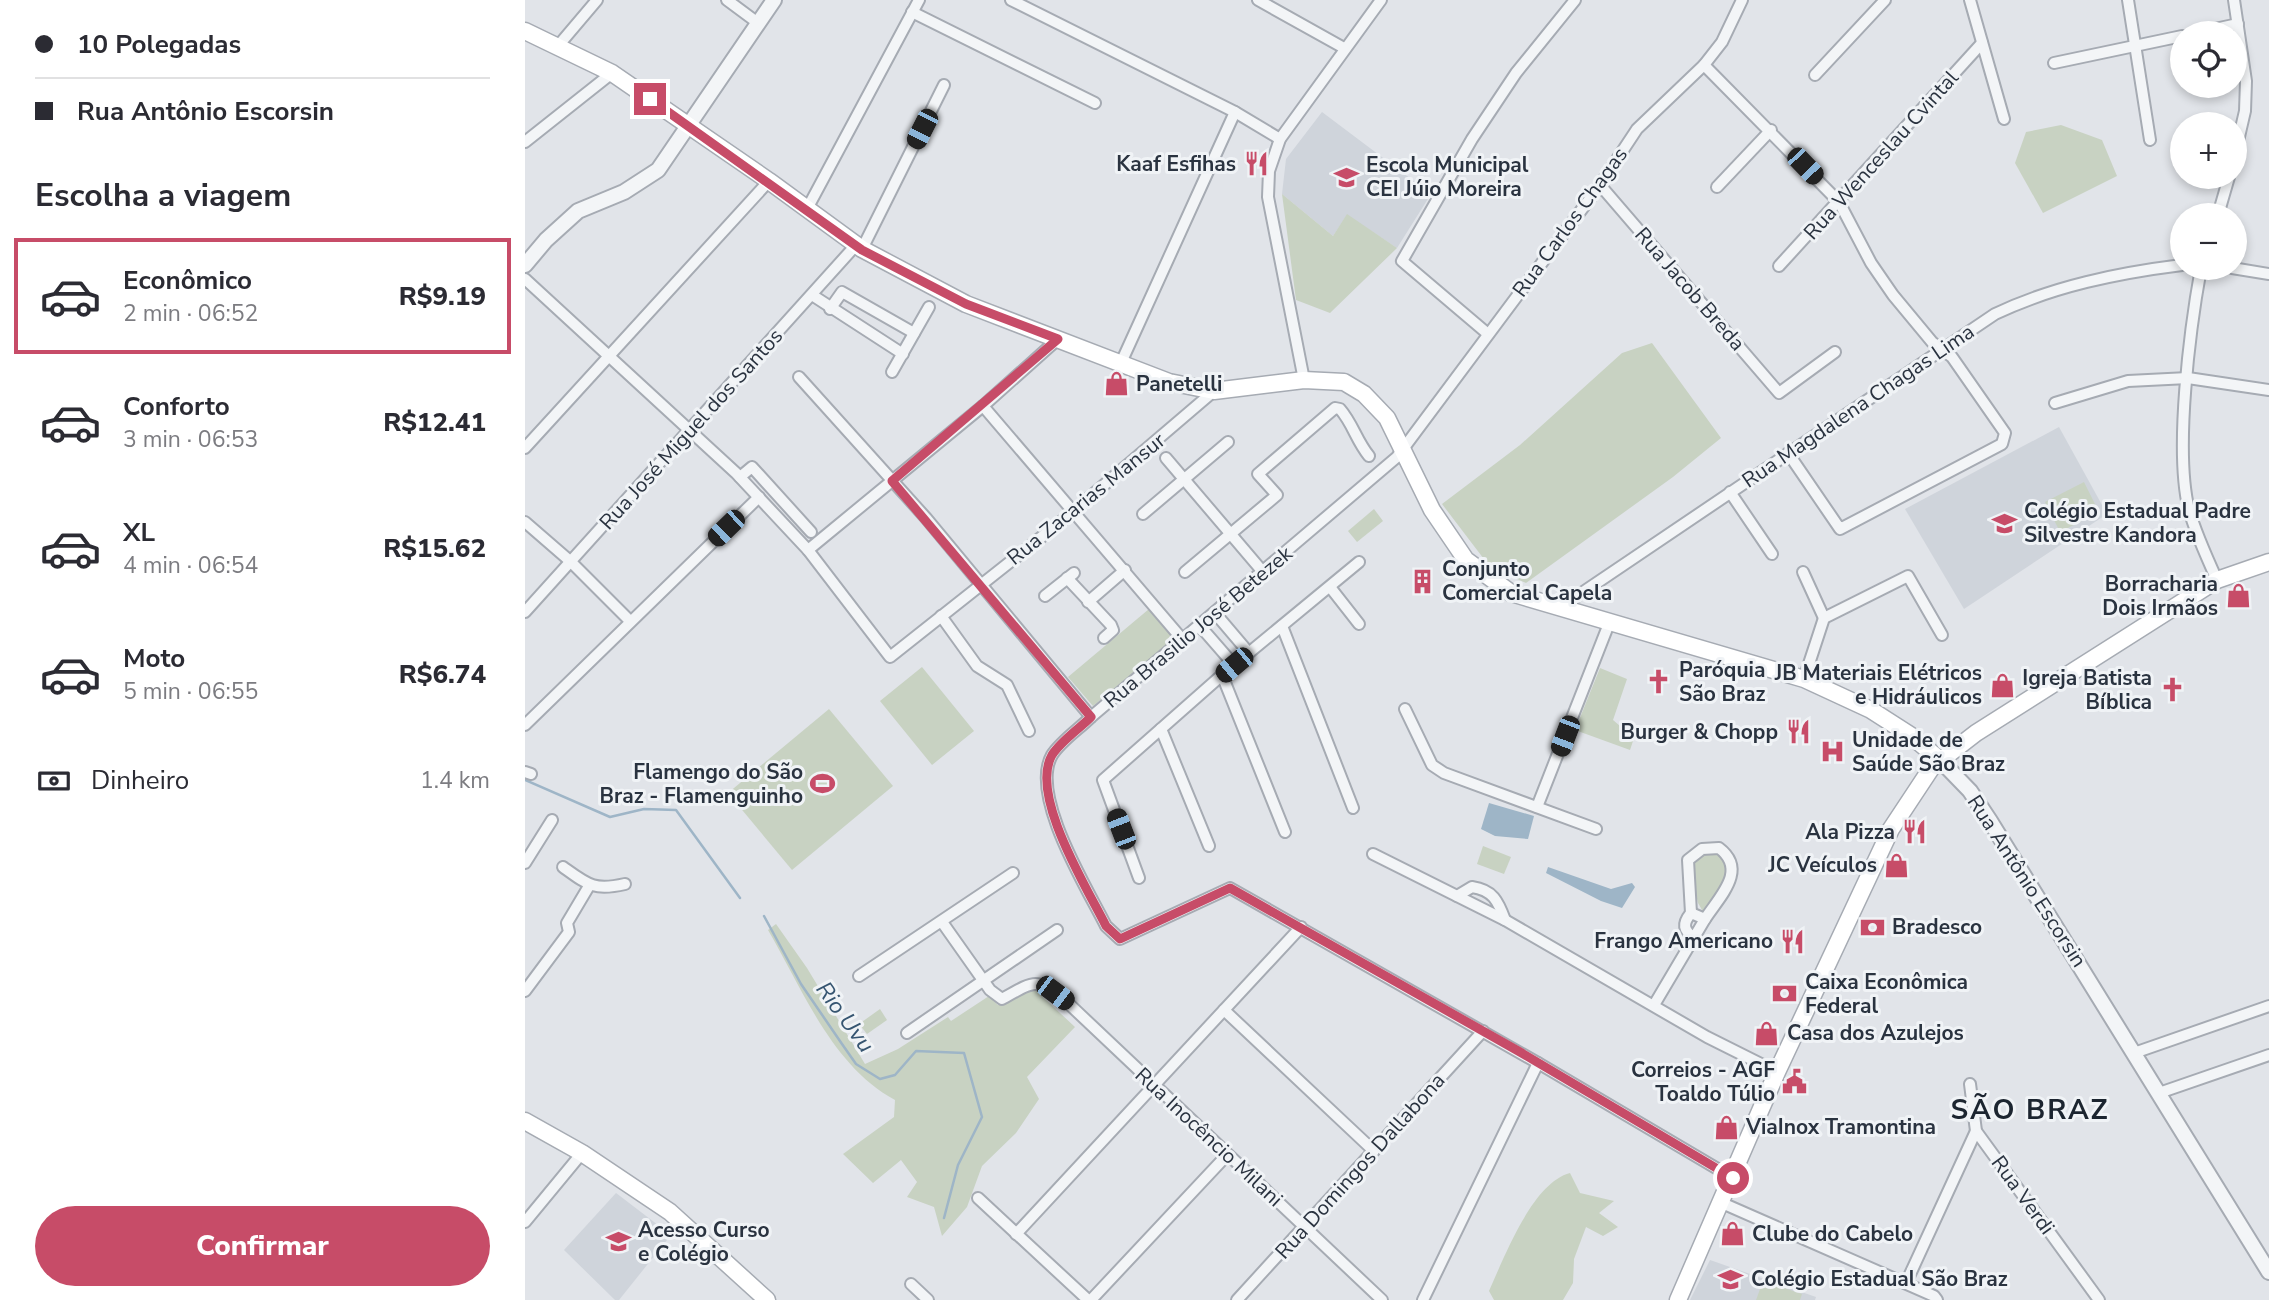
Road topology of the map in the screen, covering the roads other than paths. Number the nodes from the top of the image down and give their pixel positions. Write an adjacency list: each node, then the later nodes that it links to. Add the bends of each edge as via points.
1 (597, 0): 21 (street)
2 (727, 0): 16 (street)
3 (774, 0): 16 (street)
4 (919, 0): 14 (street)
5 (1011, 0): 29 (street)
6 (1258, 0): 22 (street)
7 (1381, 0): 22 (street)
8 (1575, 0): 53 (street, via 1516,73 1402,261)
9 (1742, 0): 24 (street, Rua Carlos Chagas, via 1722,42)
10 (1885, 0): 26 (street)
11 (1969, 0): 19 (street)
12 (2128, 0): 20 (street)
13 (2234, 0): 15 (street)
14 (912, 12): 28 (street); 40 (street)
15 (2238, 21)
16 (758, 23): 31 (street)
17 (525, 31): 21 (main road, Rua Antônio Escorsin)
18 (2170, 39): 20 (street)
19 (1983, 43): 30 (street); 39 (street, Rua Wenceslau Cvintal)
20 (2135, 46): 23 (street); 34 (street)
21 (558, 47): 25 (main road, Rua Antônio Escorsin)
22 (1344, 48): 33 (street)
23 (2055, 63)
24 (1704, 65): 32 (street); 37 (street, Rua Carlos Chagas, via 1637,129)
25 (612, 73): 31 (main road, Rua Antônio Escorsin); 35 (street)
26 (1815, 75)
27 (944, 85): 41 (street, Rua José Miguel dos Santos)
28 (1095, 103)
29 (1235, 111): 33 (street); 59 (street)
30 (2004, 119)
31 (688, 124): 36 (main road, Rua Antônio Escorsin); 42 (street, via 658,170 624,192 578,211)
32 (1771, 130): 38 (street); 39 (street)
33 (1280, 139): 63 (street, via 1269,171 1268,197)
34 (2150, 140)
35 (525, 142)
36 (769, 181): 40 (main road, Rua Antônio Escorsin); 58 (street)
37 (1600, 185): 53 (street, Rua Carlos Chagas); 56 (street, Rua Jacob Breda, via 1779,393)
38 (1717, 187)
39 (1839, 202): 43 (street, Rua Wenceslau Cvintal); 55 (street, via 1893,295)
40 (807, 209): 41 (main road, Rua Antônio Escorsin)
41 (859, 247): 49 (street, Rua José Miguel dos Santos); 54 (main road, Rua Antônio Escorsin, via 966,304)
42 (525, 265)
43 (1779, 266)
44 (2170, 267): 55 (street, Rua Magdalena Chagas Lima, via 2095,279 2019,302)
45 (2247, 270): 46 (street)
46 (2269, 274)
47 (525, 279): 58 (street)
48 (2200, 280): 62 (street)
49 (812, 295): 51 (street); 68 (street, Rua José Miguel dos Santos)
50 (929, 307): 52 (street)
51 (830, 309): 52 (street, via 842,292); 57 (street)
52 (914, 333): 57 (street)
53 (1488, 334): 71 (street, Rua Carlos Chagas)
54 (1058, 339): 59 (main road, Rua Antônio Escorsin); 67 (street)
55 (1942, 349): 72 (street, Rua Magdalena Chagas Lima); 72 (street, via 1952,356 2005,433 2002,444 1840,529)
56 (1835, 352)
57 (903, 354): 60 (street)
58 (607, 356): 68 (street); 70 (street)
59 (1120, 365): 65 (main road, Rua Antônio Escorsin)
60 (892, 372)
61 (799, 377): 77 (street)
62 (2188, 378): 64 (street); 66 (street, via 2128,381); 94 (street, via 2184,475 2189,509)
63 (1304, 380): 65 (main road, Rua Antônio Escorsin); 71 (main road, Rua Antônio Escorsin, via 1344,382 1364,394 1387,418)
64 (2269, 390)
65 (1213, 391): 80 (street, Rua Zacarias Mansur)
66 (2055, 403)
67 (983, 406): 77 (street); 80 (street)
68 (689, 431): 75 (street); 87 (street, Rua José Miguel dos Santos)
69 (1227, 442): 76 (street)
70 (525, 448)
71 (1403, 450): 92 (street, Rua Brasilio José Betezek); 99 (main road, Rua Antônio Escorsin, via 1431,510 1466,560 1511,593)
72 (1788, 453): 78 (street, Rua Magdalena Chagas Lima)
73 (1369, 456): 84 (street, via 1356,440 1354,427 1335,408 1258,474 1277,495)
74 (1166, 458): 76 (street)
75 (740, 477): 79 (street); 83 (street, via 752,467)
76 (1184, 479): 81 (street); 84 (street)
77 (892, 481): 85 (street); 95 (street)
78 (1730, 492): 86 (street); 99 (street, Rua Magdalena Chagas Lima)
79 (759, 497): 85 (street); 104 (street)
80 (1073, 511): 90 (street); 95 (street, Rua Zacarias Mansur)
81 (1143, 514)
82 (525, 522): 87 (street)
83 (811, 532)
84 (1232, 534): 91 (street); 92 (street)
85 (808, 550): 102 (street, Rua Zacarias Mansur, via 890,657)
86 (1772, 554)
87 (570, 561): 100 (street, Rua José Miguel dos Santos); 104 (street)
88 (1359, 562): 96 (street)
89 (2269, 562): 94 (main road)
90 (1125, 570): 98 (street); 111 (street)
91 (1185, 572)
92 (1263, 572): 101 (street, Rua Brasilio José Betezek)
93 (1803, 572): 103 (street)
94 (2217, 580): 121 (main road)
95 (981, 584): 102 (street, Rua Zacarias Mansur); 117 (street)
96 (1330, 587): 106 (street); 108 (street)
97 (1045, 596): 98 (street, via 1071,576)
98 (1088, 602): 110 (street, via 1113,630)
99 (1561, 607): 105 (main road, Rua Antônio Escorsin)
100 (525, 612)
101 (1215, 612): 107 (street, Rua Brasilio José Betezek); 112 (street)
102 (941, 616): 120 (street, via 977,666 1007,685)
103 (1824, 618): 109 (street, via 1907,576); 115 (street)
104 (630, 621): 118 (street)
105 (1610, 621): 115 (main road, Rua Antônio Escorsin); 122 (street)
106 (1359, 624)
107 (1201, 626): 111 (street, Rua Brasilio José Betezek); 113 (street)
108 (1282, 626): 112 (street); 123 (street)
109 (1942, 635)
110 (1104, 638)
111 (1182, 639): 117 (street, Rua Brasilio José Betezek)
112 (1249, 653): 113 (street)
113 (1234, 665): 114 (street)
114 (1222, 675): 119 (street); 126 (street)
115 (1804, 679): 121 (main road, Rua Antônio Escorsin, via 1871,710)
116 (1405, 709): 122 (street, via 1432,765)
117 (1091, 717): 140 (street, Rua Brasilio José Betezek, via 1052,755 1046,780 1054,818 1106,926 1120,939 1230,888)
118 (525, 725)
119 (1161, 729): 127 (street); 132 (street, via 1103,780)
120 (1029, 731)
121 (1939, 759): 151 (street, Rua Antônio Escorsin, via 1977,801); 154 (main road, via 1891,829)
122 (1537, 807): 125 (street)
123 (1353, 808)
124 (552, 820): 129 (street)
125 (1597, 829)
126 (1285, 832)
127 (1209, 846)
128 (1373, 854): 135 (street)
129 (525, 863)
130 (563, 867): 134 (street)
131 (1013, 873): 139 (street)
132 (1139, 878)
133 (625, 884): 134 (street, via 603,889)
134 (589, 886): 145 (street, via 567,922 569,932)
135 (1457, 896): 138 (street); 138 (street, via 1472,887 1486,889 1497,899)
136 (1691, 912): 137 (street); 137 (street, via 1688,860 1702,849 1719,848 1729,855 1732,878); 142 (street, via 1684,928)
137 (1705, 919): 142 (street)
138 (1505, 920): 146 (street)
139 (942, 922): 143 (street); 144 (street)
140 (1301, 927): 148 (street); 149 (street)
141 (1056, 930): 144 (street)
142 (1695, 939): 146 (street)
143 (859, 976)
144 (987, 986): 150 (street); 156 (street, Rua Inocêncio Milani, via 1002,999 1039,982 1070,1005)
145 (525, 991)
146 (1654, 1005): 154 (street)
147 (2269, 1006): 151 (street)
148 (1224, 1010): 156 (street); 160 (street)
149 (1483, 1031): 153 (street); 160 (street, Rua Domingos Dallabona)
150 (908, 1033)
151 (2134, 1053): 157 (street, Rua Antônio Escorsin)
152 (2269, 1055): 157 (street)
153 (1538, 1063): 163 (street); 178 (street)
154 (1777, 1072): 163 (main road)
155 (1971, 1084): 159 (street)
156 (1155, 1086): 162 (street, Rua Inocêncio Milani); 168 (street)
157 (2159, 1093): 169 (street, Rua Antônio Escorsin)
158 (525, 1121): 161 (main road)
159 (1976, 1131): 170 (street); 172 (street, Rua Verdi)
160 (1374, 1151): 167 (street, Rua Domingos Dallabona)
161 (582, 1153): 166 (street); 173 (main road, via 670,1212)
162 (1227, 1155): 167 (street, Rua Inocêncio Milani); 175 (street)
163 (1733, 1178): 165 (main road)
164 (978, 1198): 168 (street)
165 (1722, 1203): 170 (street); 179 (main road)
166 (525, 1222)
167 (1305, 1227): 176 (street, Rua Domingos Dallabona); 177 (street, Rua Inocêncio Milani)
168 (1016, 1234): 175 (street)
169 (2269, 1272)
170 (1906, 1283): 180 (street)
171 (911, 1284): 174 (street)
172 (2099, 1299)
173 (767, 1300)
174 (928, 1300)
175 (1090, 1300)
176 (1237, 1300)
177 (1382, 1300)
178 (1423, 1300)
179 (1678, 1300)
180 (1937, 1300)

